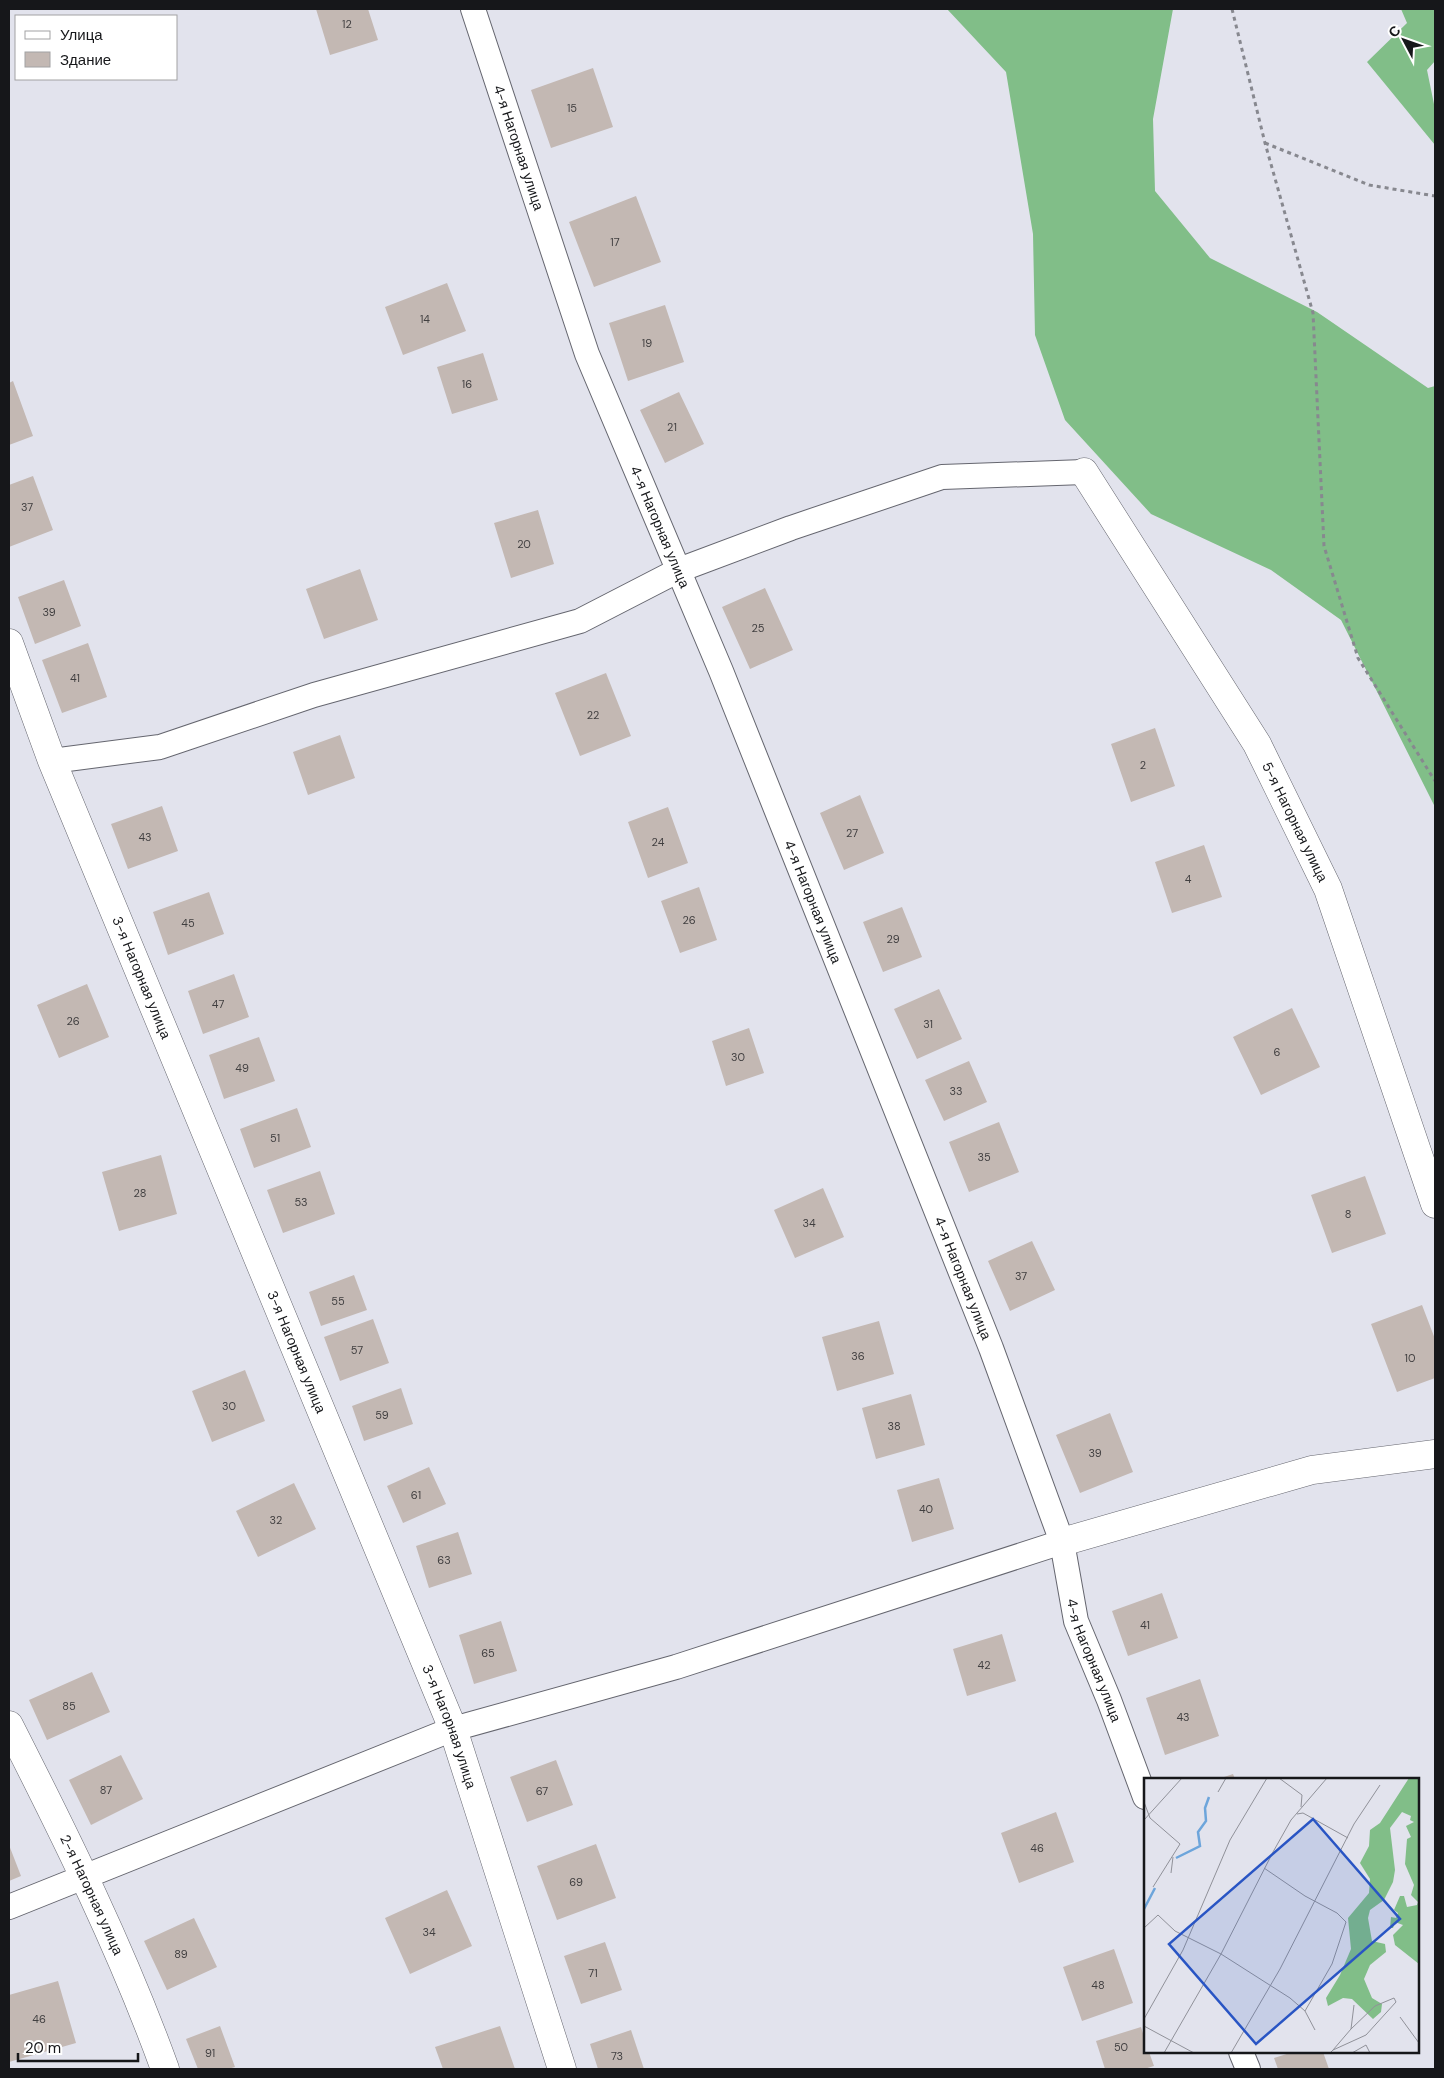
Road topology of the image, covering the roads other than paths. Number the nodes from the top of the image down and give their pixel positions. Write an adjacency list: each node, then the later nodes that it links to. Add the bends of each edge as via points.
1 (473, 9): 3 (lane, 4-я Нагорная улица, via 587,354)
2 (1084, 472): 3 (lane, via 942,476); 6 (street, 5-я Нагорная улица, via 1257,744 1328,889)
3 (679, 570): 5 (lane, via 580,621 314,695 160,747); 8 (lane, 4-я Нагорная улица, via 987,1338)
4 (9, 643): 5 (street, 3-я Нагорная улица)
5 (52, 761): 10 (street, 3-я Нагорная улица)
6 (1435, 1204)
7 (1435, 1454): 8 (street, via 1312,1470)
8 (1062, 1542): 10 (lane, via 676,1667); 11 (lane, 4-я Нагорная улица, via 1076,1621)
9 (9, 1725): 12 (street, 2-я Нагорная улица)
10 (453, 1729): 12 (lane); 16 (street, 3-я Нагорная улица)
11 (1144, 1794)
12 (84, 1876): 13 (lane); 15 (street, 2-я Нагорная улица, via 144,2011)
13 (9, 1907)
14 (1241, 2053): 17 (lane)
15 (165, 2069)
16 (562, 2069)
17 (1248, 2069)

